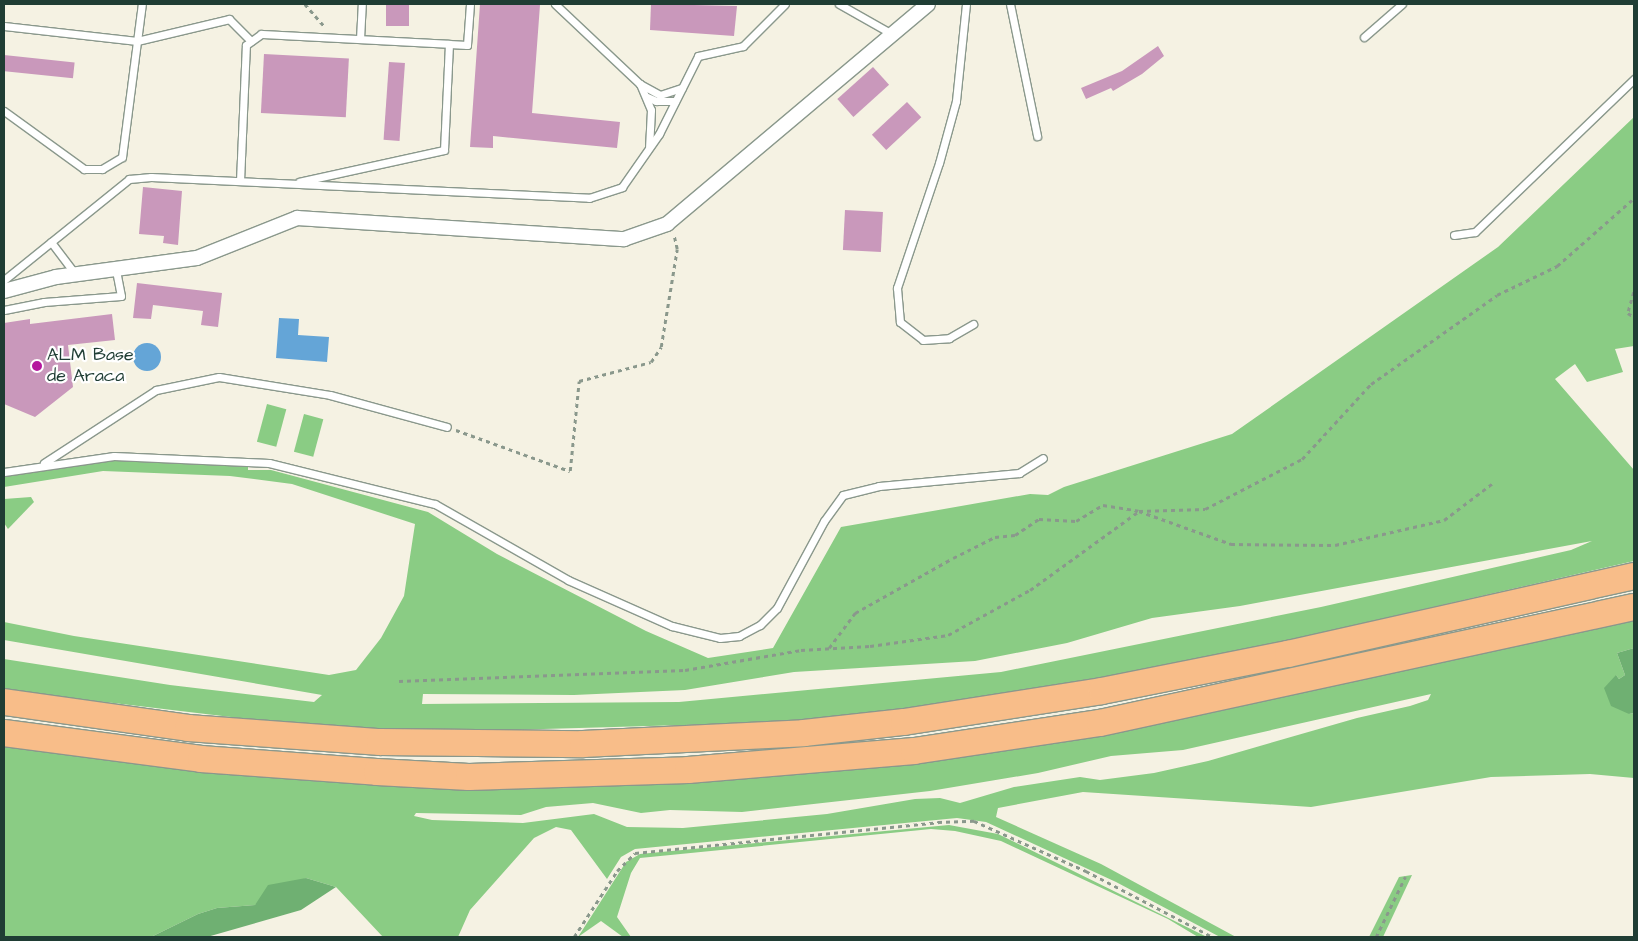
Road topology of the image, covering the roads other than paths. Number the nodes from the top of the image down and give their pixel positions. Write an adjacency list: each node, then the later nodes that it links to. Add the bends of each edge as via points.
1 (142, 4): 15 (lane)
2 (362, 4): 14 (lane)
3 (470, 4): 17 (lane, via 467,45)
4 (555, 4): 19 (lane)
5 (785, 4): 20 (lane, via 742,46 698,56)
6 (839, 4): 12 (lane)
7 (928, 4): 12 (street)
8 (966, 4): 35 (lane, via 956,101 939,163 896,288 900,322 923,340 949,338)
9 (1010, 4): 24 (lane)
10 (1402, 4): 13 (lane)
11 (4, 26): 15 (lane)
12 (892, 34): 30 (street, via 671,221 624,240 297,218 197,258)
13 (1364, 37)
14 (360, 39): 16 (lane, via 261,34); 17 (lane)
15 (137, 40): 16 (lane, via 229,19); 23 (lane, via 122,157 102,168 84,168)
16 (251, 41): 26 (lane, via 246,45)
17 (449, 44): 27 (lane, via 444,150)
18 (1634, 79): 28 (lane, via 1475,232)
19 (640, 84): 20 (lane, via 660,95); 21 (lane)
20 (682, 88): 22 (lane)
21 (647, 97): 22 (lane, via 656,101); 25 (lane, via 652,124)
22 (675, 101): 25 (lane)
23 (4, 111)
24 (1036, 136)
25 (648, 149): 27 (lane, via 622,187 589,198)
26 (240, 181): 27 (lane); 29 (lane, via 129,179)
27 (291, 184)
28 (1454, 235)
29 (50, 242): 31 (lane); 32 (lane)
30 (116, 270): 31 (street); 34 (lane, via 121,296 44,302)
31 (76, 275): 33 (street)
32 (5, 277)
33 (4, 291)
34 (4, 310)
35 (973, 324)
36 (447, 427): 38 (lane, via 330,395 219,376 156,390)
37 (1043, 458): 38 (lane, via 1019,473 879,486 843,495 824,521 777,608 760,625 739,636 720,638 672,626 568,580 436,504 269,463 114,456)
38 (39, 466): 39 (lane)
39 (4, 472)
40 (1634, 576): 42 (highway, via 1288,654 1102,691 904,722 804,733 583,744 380,742 188,728)
41 (1634, 607): 43 (highway, via 1100,723 914,751 688,770 469,776 368,771 202,759)
42 (4, 702)
43 (4, 733)

